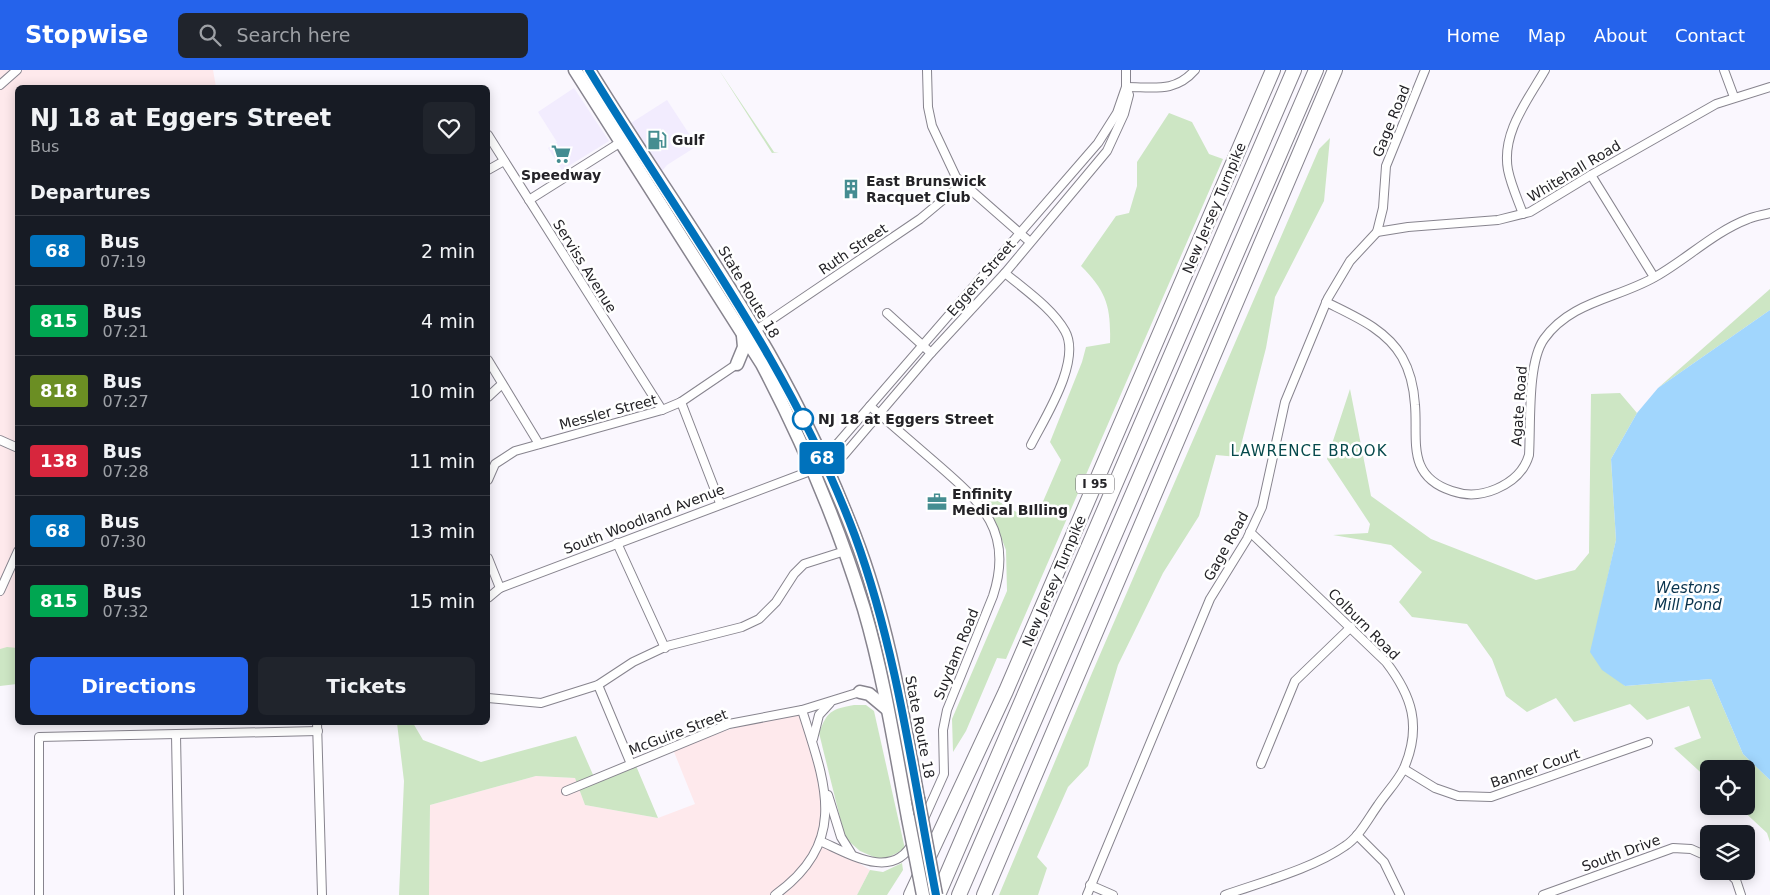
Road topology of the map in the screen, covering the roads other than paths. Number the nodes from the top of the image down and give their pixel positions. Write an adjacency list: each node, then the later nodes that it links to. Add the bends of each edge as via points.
1 (17, 70): 14 (street)
2 (575, 70): 19 (highway, State Route 18)
3 (589, 70): 36 (highway, State Route 18)
4 (928, 70): 25 (street, via 928,107 932,126)
5 (1126, 70): 16 (street, Eggers Street)
6 (1195, 70): 16 (street, via 1172,88)
7 (1273, 70): 94 (highway, New Jersey Turnpike / I 95, via 1006,691)
8 (1294, 70): 96 (highway, New Jersey Turnpike / I 95)
9 (1316, 70): 97 (highway, I 95)
10 (1335, 70): 98 (highway)
11 (1425, 70): 29 (street, Gage Road, via 1386,166 1383,208)
12 (1545, 70): 28 (street, via 1511,131 1508,144 1508,171)
13 (1724, 70): 17 (street)
14 (0, 85)
15 (1770, 87): 17 (street, Whitehall Road)
16 (1126, 88): 22 (street, Eggers Street, via 1110,126); 24 (street, Eggers Street, via 1129,95 1117,131 1107,151)
17 (1734, 97): 23 (street, Whitehall Road)
18 (490, 138): 20 (street, Serviss Avenue)
19 (621, 142): 26 (street); 37 (highway, State Route 18)
20 (504, 161): 21 (street); 26 (street, Serviss Avenue)
21 (490, 169)
22 (1073, 172): 24 (street); 30 (street, Eggers Street)
23 (1591, 174): 28 (street, Whitehall Road); 33 (street)
24 (1083, 182): 31 (street, Eggers Street)
25 (962, 184): 30 (street); 36 (street, Ruth Street, via 920,219)
26 (529, 200): 47 (street, Serviss Avenue)
27 (1770, 213): 33 (street, Agate Road, via 1749,218 1723,231)
28 (1523, 214): 29 (street, Whitehall Road, via 1498,220)
29 (1377, 232): 34 (street, Gage Road, via 1350,261)
30 (1019, 233): 31 (street); 38 (street, Eggers Street)
31 (1030, 242): 32 (street, Eggers Street)
32 (1005, 272): 39 (street, Eggers Street); 51 (street, via 1048,311 1066,333 1066,377)
33 (1654, 277): 34 (street, Agate Road, via 1570,312 1544,340 1534,366 1526,465 1519,475 1504,485 1472,494 1447,489 1431,479 1422,468 1414,442 1414,390 1402,358 1391,342 1358,318)
34 (1326, 302): 57 (street, Gage Road, via 1285,402 1262,507)
35 (887, 313): 38 (street)
36 (756, 330): 53 (highway, State Route 18)
37 (743, 336): 41 (highway, via 744,347); 42 (highway, State Route 18)
38 (922, 344): 39 (street); 46 (street, Eggers Street)
39 (931, 354): 48 (street, Eggers Street)
40 (490, 363): 43 (street)
41 (737, 364): 42 (highway, via 750,361); 45 (street, Messler Street)
42 (762, 364): 54 (highway, State Route 18)
43 (502, 384): 44 (street); 50 (street)
44 (490, 395)
45 (681, 402): 47 (street, Messler Street); 56 (street)
46 (870, 406): 48 (street, Suydam Road); 53 (street, Eggers Street, via 831,450)
47 (662, 410): 50 (street, Messler Street)
48 (880, 414): 53 (street, Eggers Street, via 835,464); 87 (street, Suydam Road, via 979,502 994,527 1000,568 993,596 944,720 944,774 910,848 902,856 882,864)
49 (0, 440): 52 (street)
50 (539, 444): 55 (street, Messler Street, via 515,451 495,464)
51 (1031, 445)
52 (15, 447)
53 (824, 463): 54 (street, Eggers Street); 96 (highway, State Route 18, bridge, via 855,536 896,676)
54 (813, 470): 56 (street, South Woodland Avenue); 59 (highway, State Route 18)
55 (490, 475)
56 (720, 503): 58 (street, South Woodland Avenue)
57 (1250, 532): 65 (street, Colburn Road); 89 (street, Gage Road, via 1210,599)
58 (617, 543): 62 (street, South Woodland Avenue); 66 (street)
59 (844, 551): 66 (street, via 804,564 759,619 742,627); 67 (highway, State Route 18, via 864,611)
60 (15, 558): 63 (street)
61 (490, 563): 62 (street)
62 (500, 588): 64 (street, South Woodland Avenue)
63 (0, 591)
64 (490, 596)
65 (1351, 627): 80 (street, via 1295,682); 81 (street, Colburn Road, via 1386,662 1402,682 1409,698 1412,734)
66 (665, 648): 68 (street, via 633,662)
67 (876, 665): 69 (highway, via 873,675); 72 (highway, State Route 18)
68 (598, 685): 70 (street, via 541,703); 79 (street)
69 (860, 692): 71 (street, McGuire Street); 72 (highway, via 869,694)
70 (490, 698)
71 (834, 700): 73 (street, McGuire Street); 78 (street, via 819,715)
72 (887, 709): 95 (highway, State Route 18, bridge)
73 (802, 710): 78 (street); 79 (street, McGuire Street, via 729,724)
74 (318, 725): 75 (street)
75 (318, 731): 76 (street); 92 (street)
76 (176, 735): 90 (street, via 39,737); 91 (street)
77 (1648, 742): 81 (street, Banner Court, via 1491,797 1458,796 1435,788)
78 (812, 743): 82 (street)
79 (631, 764): 83 (street, McGuire Street)
80 (1261, 764)
81 (1404, 769): 84 (street, Colburn Road)
82 (822, 772): 85 (street, via 826,816); 87 (street, via 841,837 847,849)
83 (566, 791)
84 (1357, 835): 101 (street, Colburn Road, via 1327,857); 102 (street, via 1384,862)
85 (820, 841): 87 (street, Suydam Road); 93 (street, via 806,869)
86 (1700, 853): 103 (street, South Drive, via 1673,848)
87 (857, 857)
88 (1736, 880): 104 (street)
89 (1090, 886): 99 (street, Gage Road); 100 (street)
90 (39, 895)
91 (179, 895)
92 (322, 895)
93 (775, 895)
94 (911, 895)
95 (923, 895)
96 (937, 895)
97 (960, 895)
98 (984, 895)
99 (1087, 895)
100 (1112, 895)
101 (1225, 895)
102 (1400, 895)
103 (1543, 895)
104 (1741, 895)

